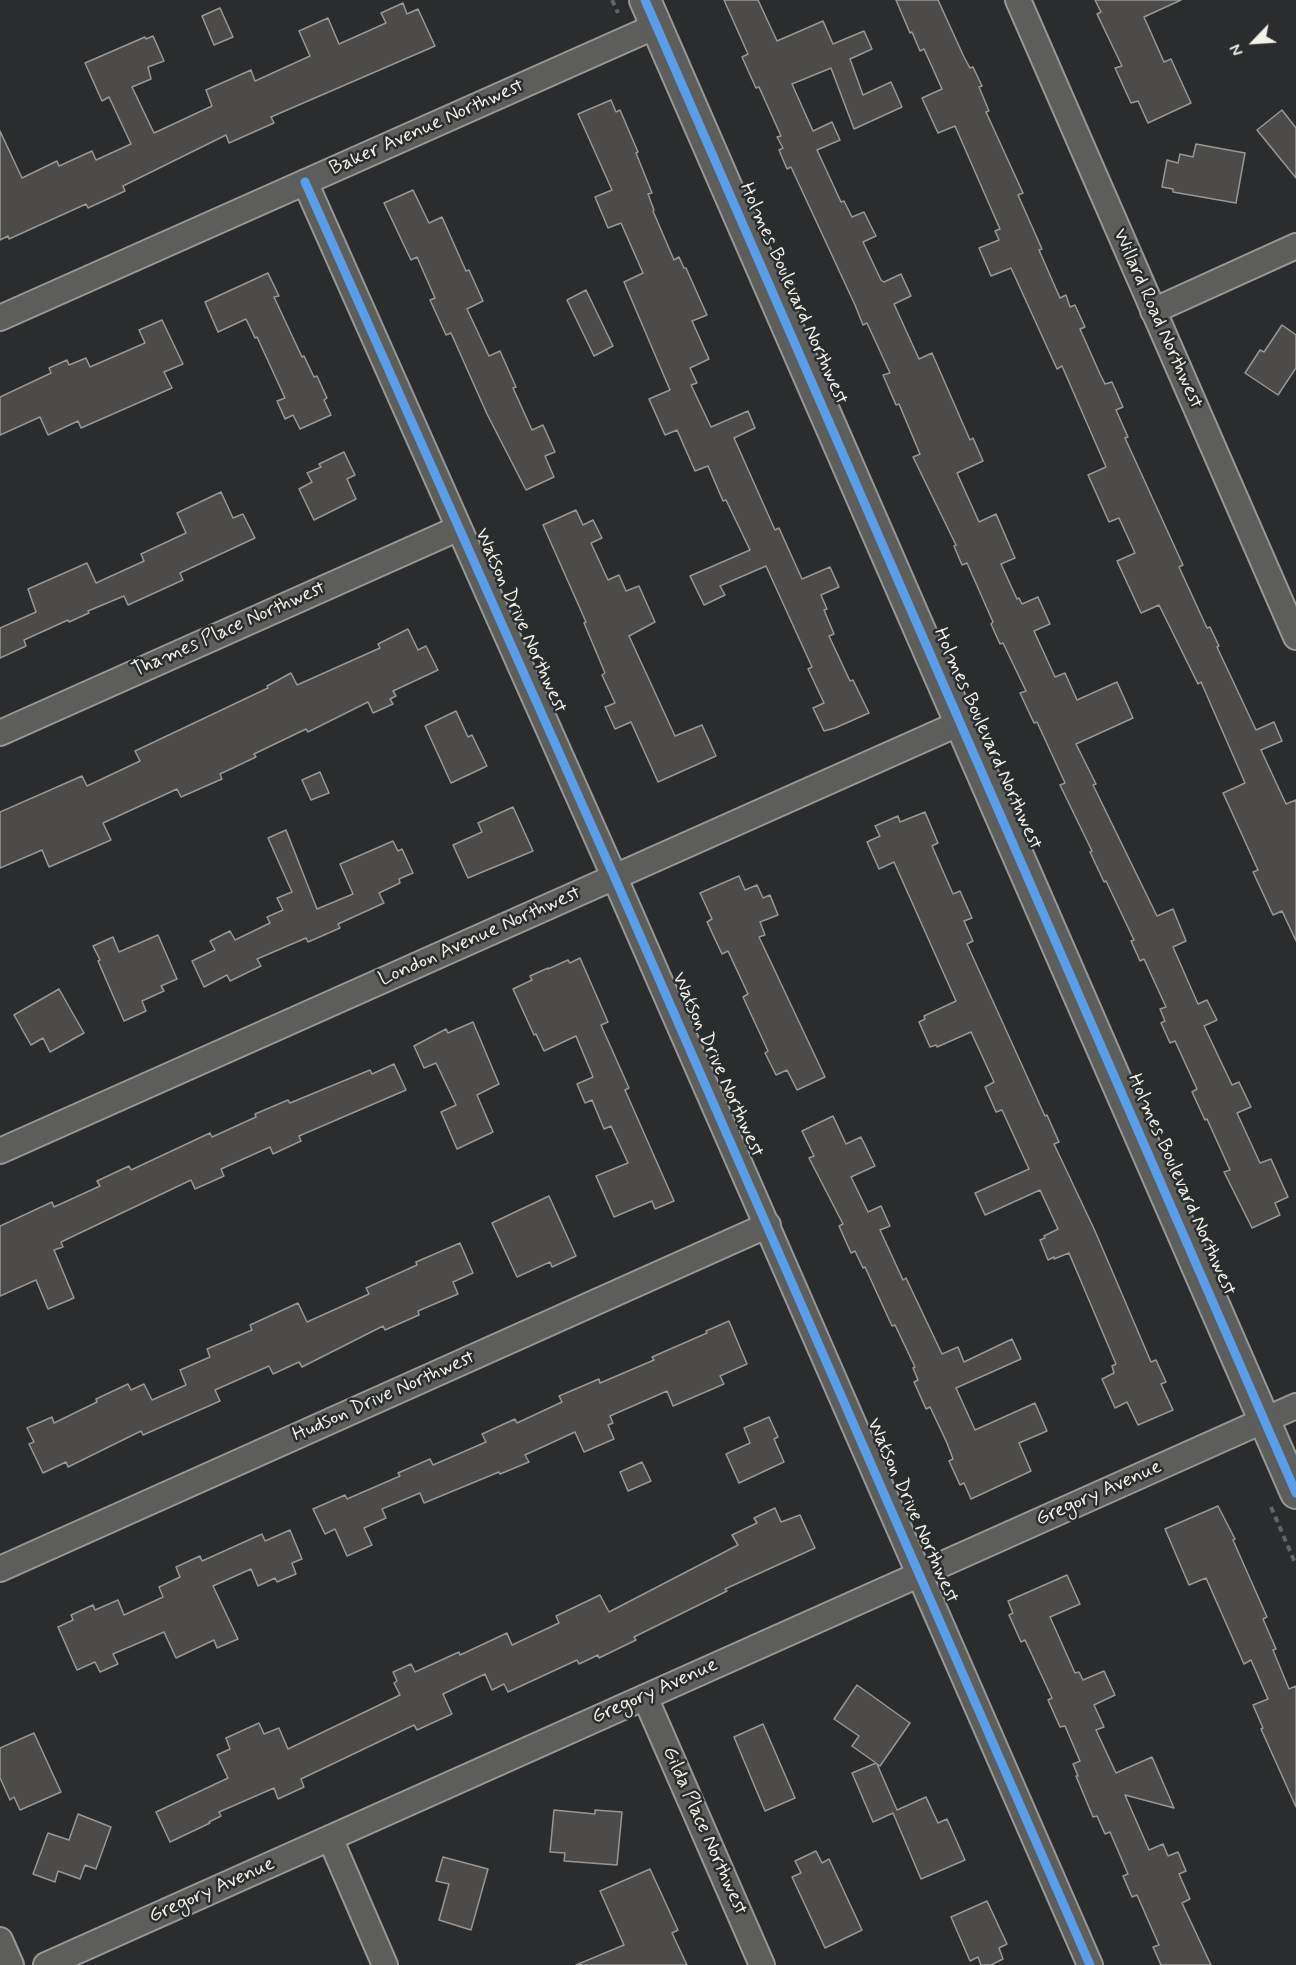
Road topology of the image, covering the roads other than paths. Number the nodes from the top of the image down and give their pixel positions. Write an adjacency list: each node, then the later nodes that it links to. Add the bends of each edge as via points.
1 (1018, 0): 5 (street, Willard Road Northwest)
2 (651, 13): 3 (street, Baker Avenue Northwest); 9 (street, Holmes Boulevard Northwest)
3 (305, 183): 6 (street, Baker Avenue Northwest); 7 (street, Watson Drive Northwest)
4 (1296, 246): 5 (street)
5 (1153, 311): 8 (street, Willard Road Northwest)
6 (0, 318)
7 (459, 528): 10 (street, Thames Place Northwest); 11 (street, Watson Drive Northwest)
8 (1296, 637)
9 (960, 723): 11 (street, London Avenue Northwest); 15 (street, Holmes Boulevard Northwest)
10 (0, 733)
11 (614, 876): 12 (street, London Avenue Northwest); 13 (street, Watson Drive Northwest)
12 (0, 1151)
13 (768, 1225): 17 (street, Hudson Drive Northwest); 18 (street, Watson Drive Northwest)
14 (1296, 1406): 15 (street, Gregory Avenue)
15 (1264, 1420): 16 (street, Holmes Boulevard Northwest); 18 (street, Gregory Avenue)
16 (1296, 1493)
17 (0, 1569)
18 (920, 1574): 19 (street, Gregory Avenue); 26 (street, Watson Drive Northwest)
19 (645, 1697): 20 (street, Gregory Avenue); 25 (street, Gilda Place Northwest)
20 (330, 1838): 23 (street, Gregory Avenue); 24 (street)
21 (0, 1940): 22 (street)
22 (11, 1965)
23 (46, 1965)
24 (385, 1965)
25 (762, 1965)
26 (1090, 1965)

